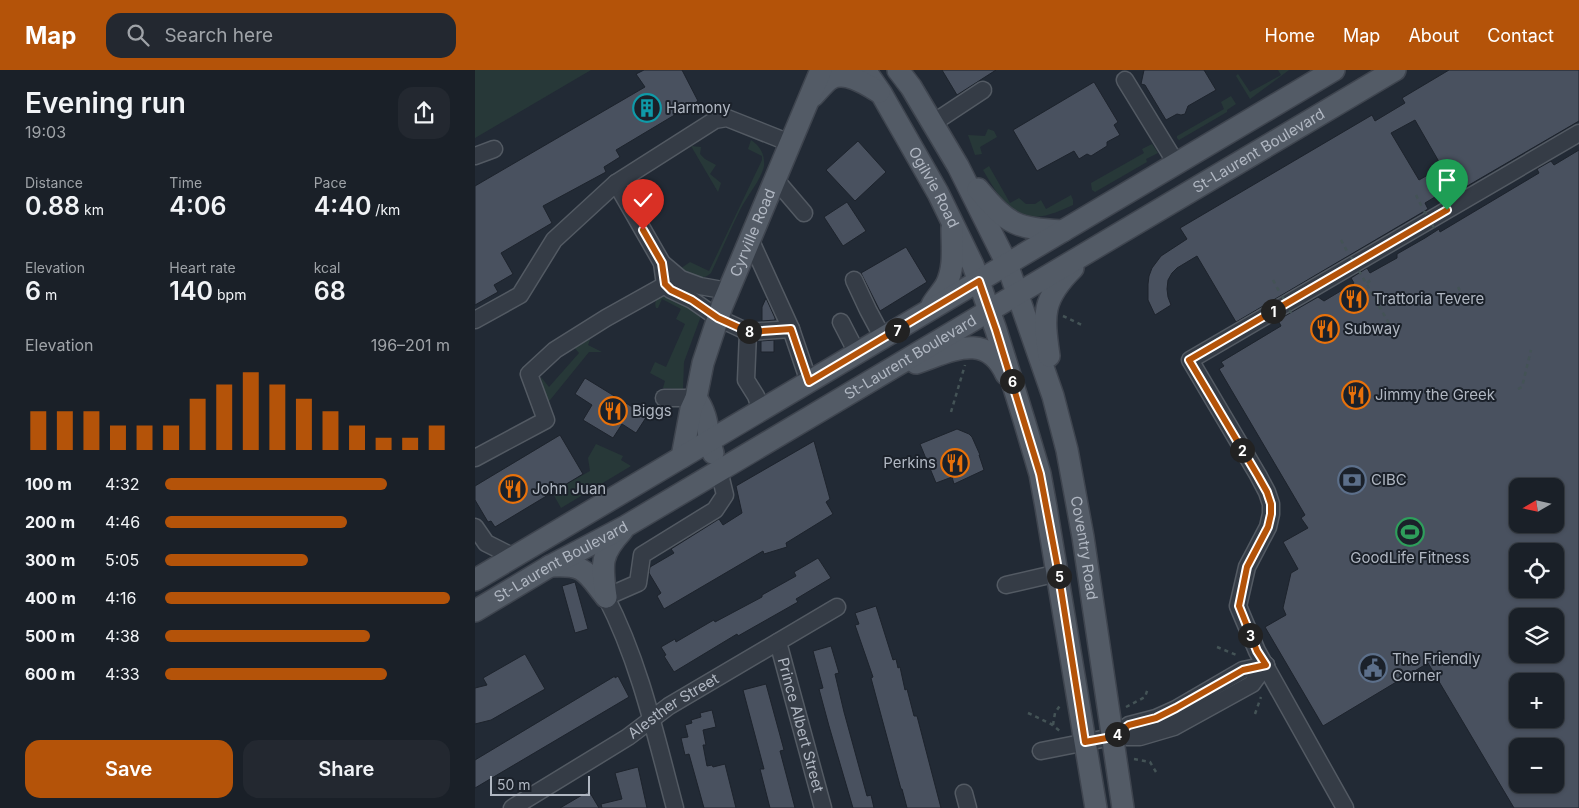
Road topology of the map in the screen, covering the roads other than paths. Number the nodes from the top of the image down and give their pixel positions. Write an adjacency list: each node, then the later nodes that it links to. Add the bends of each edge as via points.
1 (865, 70): 8 (main road, Ogilvie Road)
2 (899, 70): 11 (main road, Ogilvie Road)
3 (1395, 70): 14 (main road, St-Laurent Boulevard)
4 (816, 72): 9 (main road, Cyrville Road)
5 (1319, 74): 10 (main road, St-Laurent Boulevard)
6 (1125, 80): 17 (street)
7 (983, 90): 11 (street)
8 (881, 93): 9 (main road, via 859,80 839,76); 22 (main road, Ogilvie Road)
9 (809, 99): 13 (main road, Cyrville Road)
10 (1255, 116): 14 (main road); 17 (main road, St-Laurent Boulevard)
11 (933, 123): 18 (main road, Ogilvie Road)
12 (1579, 132): 64 (street, via 1189,360 1258,476 1271,504 1268,527 1247,567 1239,606)
13 (790, 143): 19 (main road, Cyrville Road); 20 (street, via 727,118 715,120)
14 (1273, 143): 25 (main road, St-Laurent Boulevard)
15 (494, 149): 16 (street)
16 (475, 156)
17 (1177, 163): 23 (main road, St-Laurent Boulevard)
18 (958, 166): 23 (main road, via 1005,218 1029,228); 27 (main road, Ogilvie Road)
19 (775, 179): 21 (street); 24 (main road, Cyrville Road)
20 (616, 182): 26 (street); 36 (street, via 554,240 520,295)
21 (804, 214)
22 (951, 218): 29 (main road, Ogilvie Road); 34 (main road, via 953,258 950,274)
23 (1063, 231): 27 (main road, St-Laurent Boulevard)
24 (750, 239): 31 (main road, Cyrville Road); 38 (street)
25 (1087, 252): 32 (main road, St-Laurent Boulevard); 44 (main road, via 1057,285 1049,302 1045,326)
26 (662, 263): 30 (street); 31 (street, via 681,279)
27 (1007, 264): 29 (main road, St-Laurent Boulevard); 32 (main road, Ogilvie Road)
28 (854, 280): 40 (street)
29 (979, 281): 33 (main road, Ogilvie Road); 34 (main road, St-Laurent Boulevard)
30 (665, 284): 35 (street); 51 (street, via 555,350 529,374 546,420)
31 (728, 291): 35 (main road, Cyrville Road)
32 (1019, 294): 33 (main road, St-Laurent Boulevard); 44 (main road, Coventry Road)
33 (989, 311): 42 (main road, St-Laurent Boulevard); 48 (main road, Coventry Road)
34 (927, 312): 40 (main road, St-Laurent Boulevard)
35 (718, 318): 39 (street); 46 (main road, Cyrville Road)
36 (475, 320)
37 (841, 322): 41 (street)
38 (791, 329): 39 (street); 43 (street)
39 (749, 332): 47 (street, via 746,380)
40 (883, 338): 41 (main road, St-Laurent Boulevard)
41 (857, 353): 43 (main road, St-Laurent Boulevard)
42 (880, 375): 48 (main road, via 966,347 977,347 989,353 1002,367); 52 (main road, St-Laurent Boulevard)
43 (809, 382): 47 (main road, St-Laurent Boulevard)
44 (1053, 396): 66 (main road, Coventry Road, via 1083,537)
45 (665, 398): 46 (street)
46 (695, 398): 49 (main road, via 703,408); 50 (main road, Cyrville Road)
47 (761, 410): 49 (main road, St-Laurent Boulevard)
48 (1024, 420): 57 (main road, Coventry Road, via 1040,474)
49 (709, 442): 50 (main road, St-Laurent Boulevard); 52 (main road)
50 (682, 457): 55 (main road, St-Laurent Boulevard)
51 (475, 458)
52 (719, 470): 54 (main road, St-Laurent Boulevard); 60 (street, via 725,495 715,510 642,555 638,582)
53 (475, 526): 55 (street, via 485,543)
54 (625, 526): 56 (main road, St-Laurent Boulevard); 60 (main road, via 606,550 603,573)
55 (514, 557): 58 (main road, St-Laurent Boulevard)
56 (550, 566): 60 (main road, via 567,565 581,569); 62 (main road, St-Laurent Boulevard)
57 (1058, 573): 59 (street); 67 (main road, Coventry Road)
58 (475, 580)
59 (1006, 585)
60 (606, 597): 65 (street, via 626,643)
61 (837, 607): 63 (street, Alesther Street)
62 (475, 611)
63 (778, 642): 65 (street, Alesther Street, via 669,706); 71 (street, Prince Albert Street)
64 (1266, 665): 66 (street, via 1252,684 1174,727 1141,737); 74 (street)
65 (652, 720): 69 (street, Alesther Street); 70 (street)
66 (1112, 737): 67 (street); 73 (main road, Coventry Road)
67 (1085, 742): 68 (street); 72 (main road, Coventry Road)
68 (1041, 751)
69 (513, 808)
70 (675, 808)
71 (823, 808)
72 (1096, 808)
73 (1123, 808)
74 (1345, 808)

